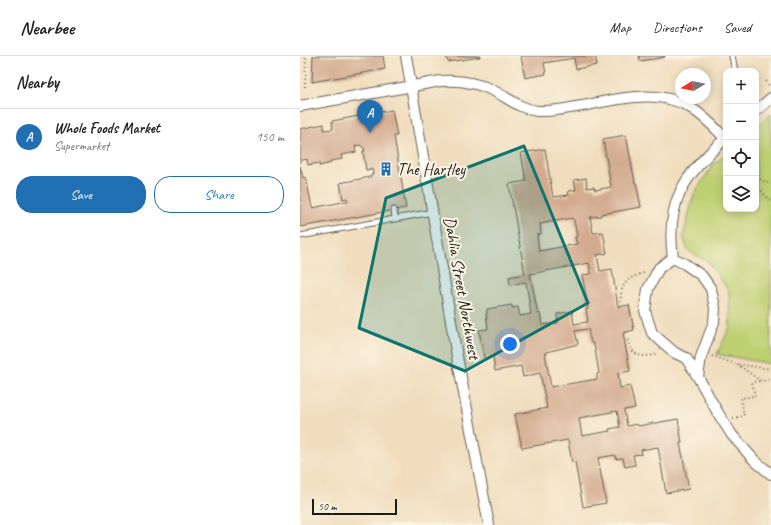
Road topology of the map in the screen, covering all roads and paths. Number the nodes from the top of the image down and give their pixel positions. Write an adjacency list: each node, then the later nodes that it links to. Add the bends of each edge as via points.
1 (306, 56): 7 (path)
2 (406, 56): 6 (street, Dahlia Street Northwest)
3 (732, 56): 4 (lane)
4 (734, 68)
5 (766, 81): 8 (path)
6 (411, 86): 10 (street); 12 (street, via 441,81 468,82 493,90 520,106 542,111 641,96 661,97 693,109); 19 (street, Dahlia Street Northwest)
7 (305, 87)
8 (771, 89)
9 (771, 98): 11 (street)
10 (300, 106)
11 (759, 108)
12 (723, 135)
13 (724, 140): 22 (street, via 695,167 680,193 672,224)
14 (759, 179): 15 (path)
15 (771, 184)
16 (759, 188): 17 (path)
17 (771, 202)
18 (394, 210): 20 (lane)
19 (432, 212): 20 (lane); 36 (street, Dahlia Street Northwest)
20 (395, 219): 21 (lane)
21 (300, 236)
22 (673, 258): 26 (street, via 702,276 712,289 714,322); 27 (street, via 659,268 648,289 645,311 652,333)
23 (649, 271): 24 (path, via 629,279 624,285 620,294)
24 (621, 306)
25 (626, 332): 28 (path, via 633,352 645,357)
26 (707, 352): 27 (street); 29 (path); 31 (street, via 700,357)
27 (675, 353): 31 (street, via 686,358)
28 (661, 354)
29 (736, 364): 30 (path); 33 (path)
30 (771, 369)
31 (698, 376): 35 (street, via 732,435 755,461)
32 (771, 380): 33 (path)
33 (761, 381): 34 (path, via 752,382 755,396 741,398 744,416)
34 (729, 419)
35 (771, 474)
36 (489, 525)

